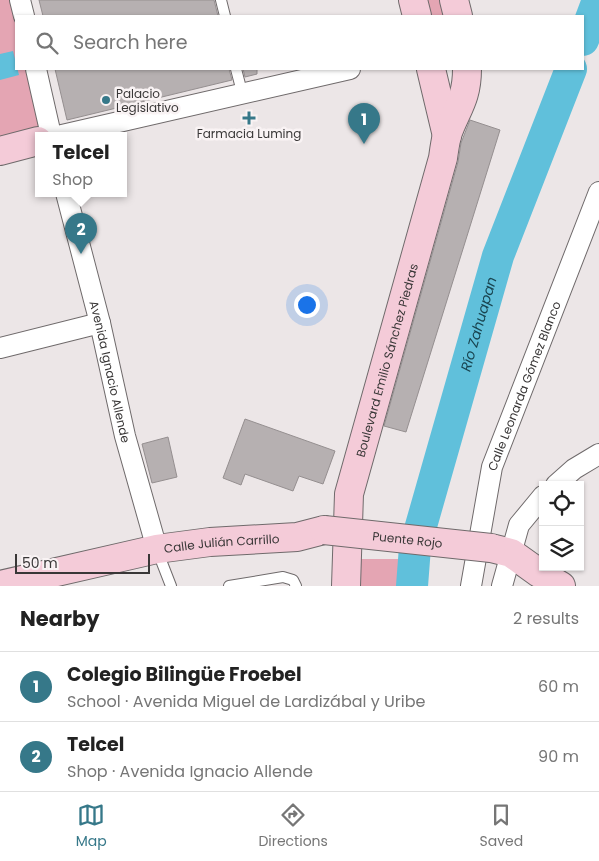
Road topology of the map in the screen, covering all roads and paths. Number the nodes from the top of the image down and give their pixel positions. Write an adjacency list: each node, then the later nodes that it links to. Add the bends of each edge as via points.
1 (20, 0): 5 (street)
2 (221, 0): 6 (lane)
3 (413, 0): 7 (street)
4 (454, 0): 8 (street)
5 (24, 15)
6 (224, 15)
7 (418, 15)
8 (458, 15)
9 (36, 70): 15 (street)
10 (236, 70): 14 (lane)
11 (345, 70): 14 (street)
12 (431, 70): 17 (street)
13 (467, 70): 17 (street, via 467,86)
14 (242, 92): 16 (street)
15 (50, 132)
16 (75, 132)
17 (447, 136): 35 (street, Boulevard Emilio Sánchez Piedras, via 349,494)
18 (35, 142): 19 (street)
19 (0, 151)
20 (599, 192): 29 (street, Calle Leonarda Gómez Blanco, via 492,467)
21 (67, 197): 22 (street, Avenida Ignacio Allende)
22 (100, 323): 23 (street); 28 (street, Avenida Ignacio Allende, via 125,436)
23 (0, 348)
24 (599, 454): 25 (street)
25 (561, 481)
26 (539, 501): 29 (street, via 519,525)
27 (325, 538): 28 (street, Calle Julián Carrillo, via 210,542); 29 (street, Puente Rojo, bridge)
28 (157, 549): 31 (street, Calle Julián Carrillo); 32 (lane)
29 (495, 568): 30 (street)
30 (550, 580)
31 (0, 585)
32 (171, 586)
33 (230, 586): 34 (lane, via 283,577 293,580)
34 (296, 586)
35 (346, 586)

